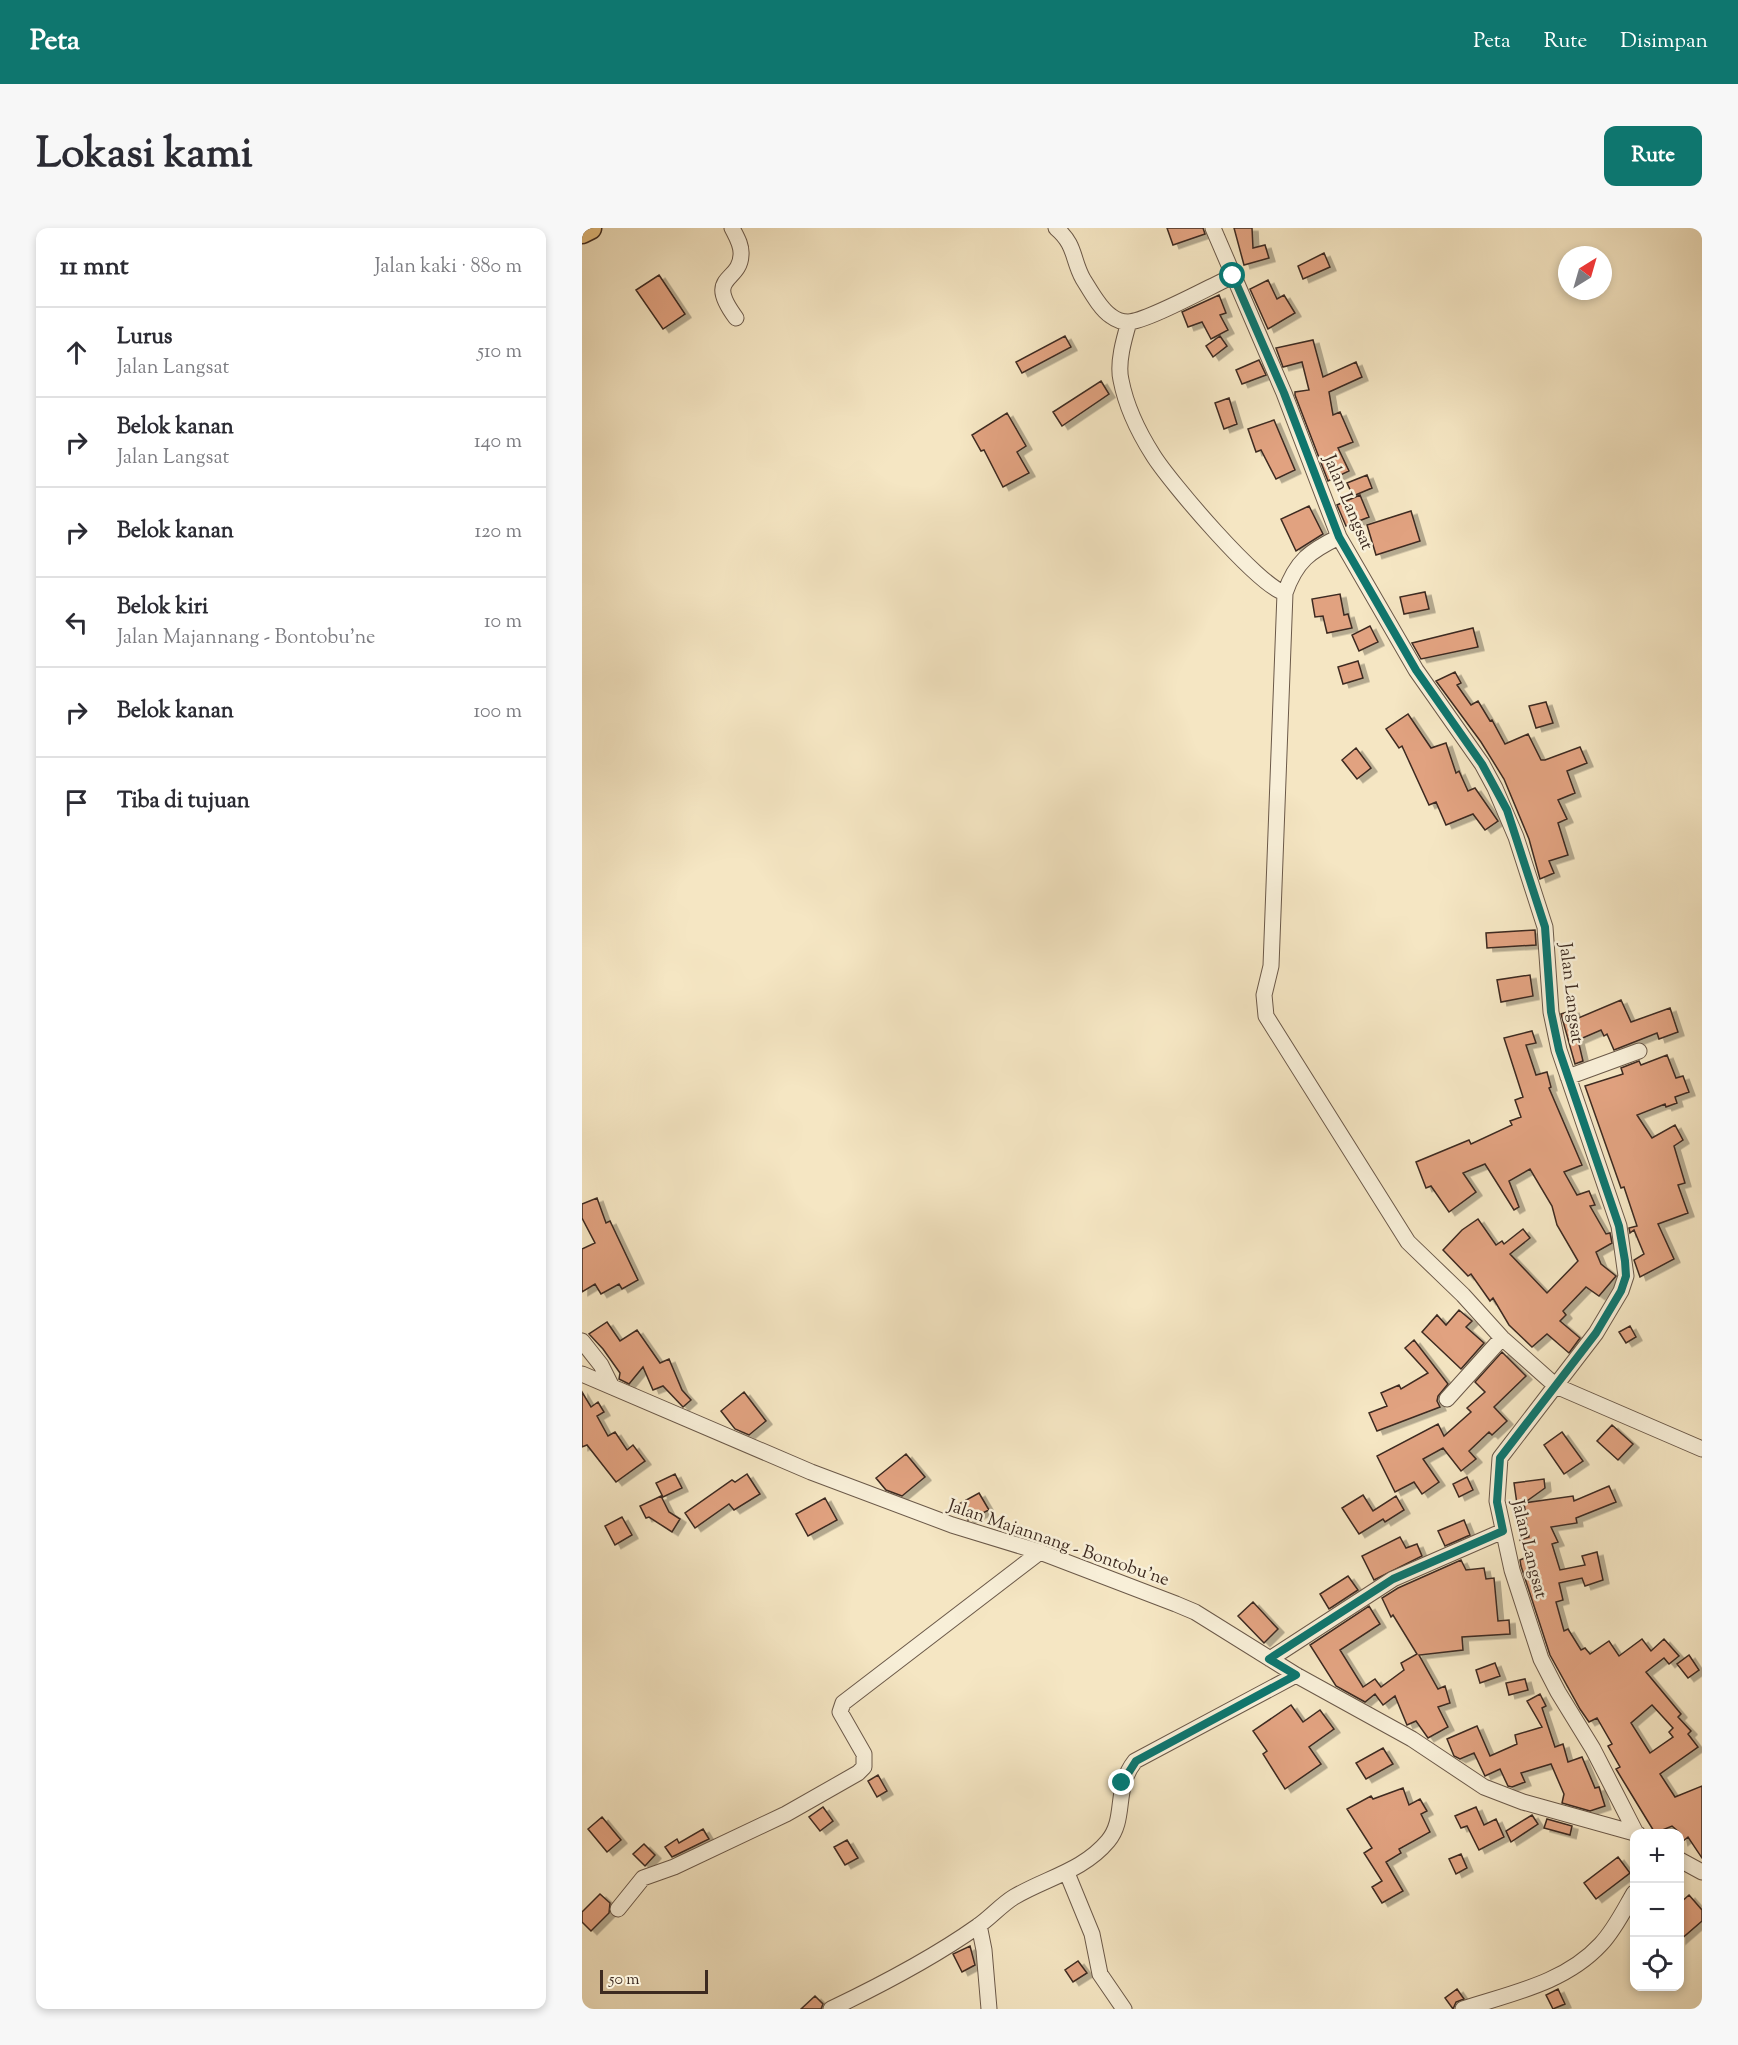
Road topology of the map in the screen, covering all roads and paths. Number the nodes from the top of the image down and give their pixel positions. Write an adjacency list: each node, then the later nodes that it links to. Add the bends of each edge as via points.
1 (590, 228): 5 (main road)
2 (732, 228): 7 (street, via 741,258 723,292)
3 (1056, 228): 8 (street, via 1073,246 1084,280 1106,313)
4 (1213, 228): 6 (street, Jalan Langsat)
5 (582, 231)
6 (1233, 276): 8 (street); 9 (street, Jalan Langsat, via 1284,393)
7 (736, 318)
8 (1129, 322): 10 (street, via 1120,378 1139,430 1154,457 1200,515 1266,581)
9 (1339, 537): 10 (street, via 1305,557); 12 (street, Jalan Langsat, via 1416,670 1482,764 1507,810 1545,927 1551,1012)
10 (1285, 593): 13 (street, via 1271,966 1263,1006 1408,1242)
11 (1639, 1051): 12 (street)
12 (1568, 1077): 16 (street, Jalan Langsat, via 1619,1226 1626,1276 1596,1333)
13 (1502, 1338): 16 (street); 18 (street)
14 (582, 1341): 17 (street)
15 (582, 1374): 17 (street, Jalan Majannang - Bontobu'ne)
16 (1556, 1386): 19 (street); 20 (street, Jalan Langsat, via 1500,1458 1497,1502)
17 (612, 1387): 21 (street, Jalan Majannang - Bontobu'ne, via 811,1472 952,1525)
18 (1447, 1399)
19 (1702, 1449)
20 (1503, 1531): 22 (street, via 1393,1579); 24 (street, Jalan Langsat, via 1541,1659)
21 (1040, 1552): 22 (street, Jalan Majannang - Bontobu'ne, via 1195,1612); 30 (street, via 843,1702 840,1712 864,1754 864,1767 858,1773 786,1814 674,1868 643,1878)
22 (1269, 1659): 23 (street, Jalan Majannang - Bontobu'ne)
23 (1296, 1675): 25 (street, Jalan Majannang - Bontobu'ne, via 1412,1739 1484,1788); 28 (street, via 1136,1761 1122,1783 1117,1827 1109,1840)
24 (1634, 1829)
25 (1630, 1830)
26 (1684, 1862): 27 (street)
27 (1702, 1872)
28 (1067, 1873): 31 (street, via 1017,1896); 34 (street, via 1092,1934 1100,1974)
29 (1630, 1900): 35 (street, via 1601,1944 1569,1971)
30 (618, 1909)
31 (979, 1925): 32 (street); 33 (street)
32 (831, 2009)
33 (989, 2009)
34 (1124, 2009)
35 (1463, 2009)

